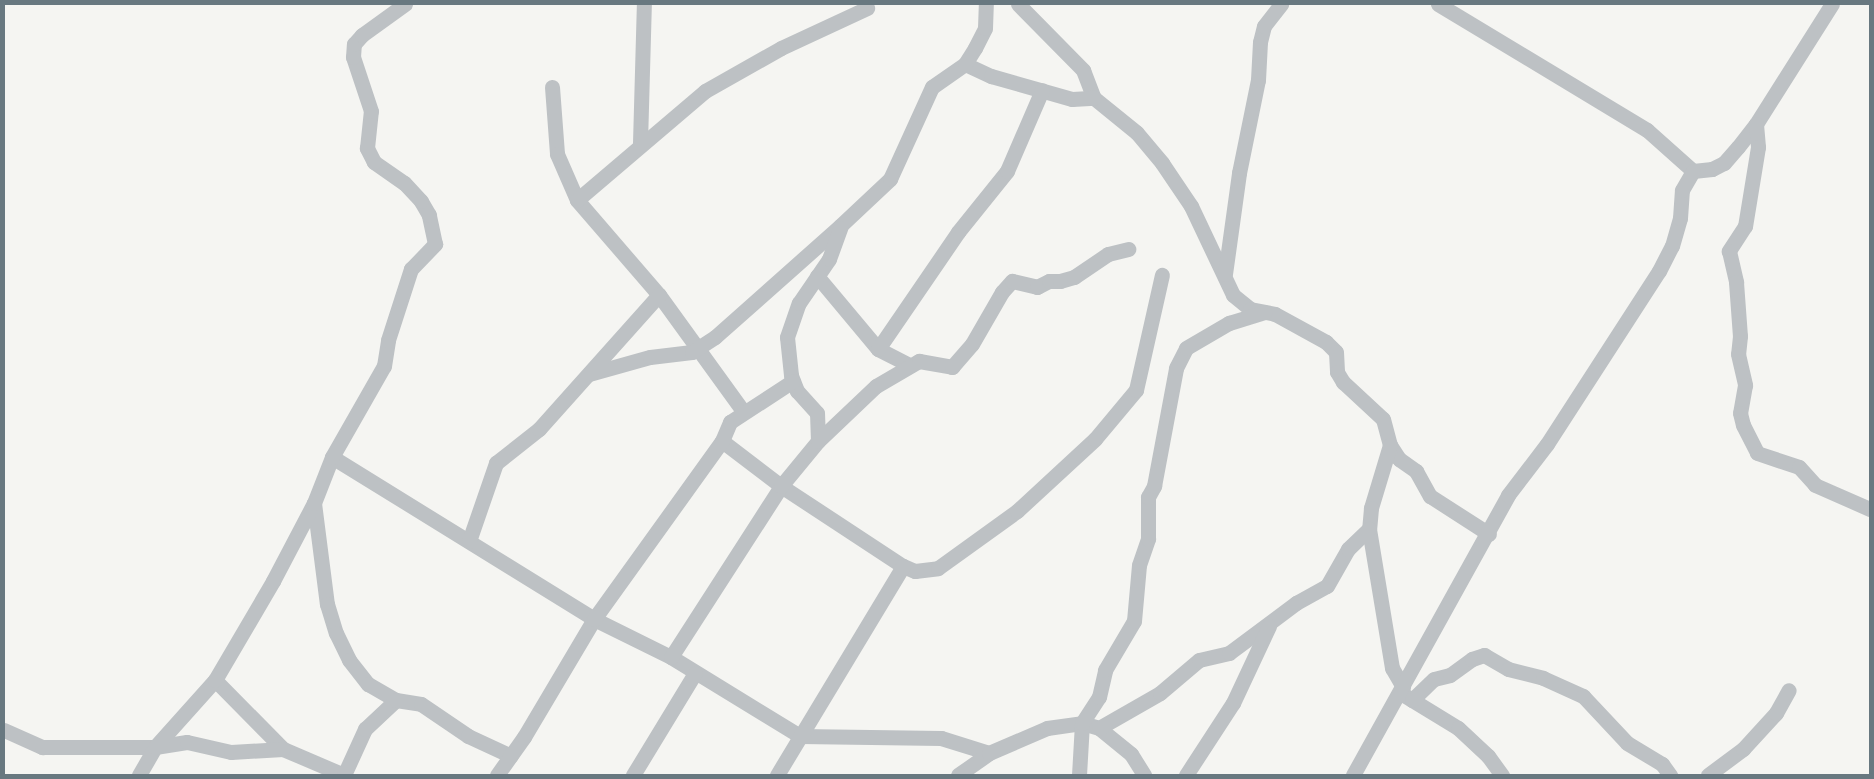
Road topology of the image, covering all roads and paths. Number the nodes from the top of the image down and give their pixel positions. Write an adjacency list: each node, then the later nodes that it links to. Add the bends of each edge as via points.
1 (405, 4): 33 (street, via 362,35 354,44 353,57 371,111 367,148 374,162 404,183 421,201 430,215 435,244 411,269 388,340 384,366)
2 (644, 4): 14 (street)
3 (986, 4): 9 (street, via 985,28)
4 (1018, 4): 12 (street, via 1082,70)
5 (1281, 4): 19 (street, via 1264,26 1260,42 1258,80)
6 (1438, 4): 15 (street, via 1648,130)
7 (1832, 4): 13 (street)
8 (866, 8): 14 (street, via 781,48 706,92)
9 (965, 64): 11 (street, via 991,76); 17 (street, via 932,87 890,179)
10 (552, 87): 16 (street, via 557,154)
11 (1042, 90): 12 (street, via 1072,99); 25 (street, via 1008,171 958,232)
12 (1094, 98): 19 (street, via 1137,133 1162,163 1191,206)
13 (1756, 124): 15 (street, via 1724,164); 36 (street, via 1758,147 1745,226 1729,251 1736,282 1738,354 1745,385 1740,413 1742,426 1757,453 1799,467 1815,485)
14 (640, 143): 16 (street)
15 (1693, 171): 38 (street, via 1682,190 1680,218 1660,271 1547,444 1508,496)
16 (577, 200): 22 (street)
17 (840, 226): 21 (street, via 829,259); 24 (street, via 781,281)
18 (1128, 249): 26 (street, via 1108,254 1074,276 1060,281 1036,286 1012,281 1002,292 972,344 952,368 919,361)
19 (1225, 274): 23 (street, via 1233,295 1250,309)
20 (1162, 275): 40 (street, via 1136,390 1095,439 1017,511 967,550 938,568 915,571)
21 (817, 276): 25 (street); 28 (street, via 799,303 787,336)
22 (659, 295): 24 (street); 27 (street)
23 (1264, 312): 32 (street, via 1275,314 1326,342 1336,352 1337,372 1343,382 1383,418); 49 (street, via 1229,324 1186,348 1176,368 1154,486 1148,496 1148,539 1139,565 1134,621 1105,670 1099,697)
24 (699, 347): 27 (street, via 692,352 650,357); 29 (street)
25 (878, 349): 26 (street)
26 (910, 365): 31 (street, via 876,386)
27 (589, 374): 39 (street, via 539,429 496,463)
28 (793, 381): 29 (street); 31 (street, via 817,413)
29 (743, 411): 30 (street, via 730,422)
30 (722, 441): 34 (street); 41 (street)
31 (818, 441): 34 (street)
32 (1390, 445): 37 (street); 38 (street, via 1399,459 1416,471 1430,496)
33 (332, 458): 35 (street); 39 (street)
34 (781, 486): 40 (street); 43 (street)
35 (314, 503): 45 (street); 48 (street, via 327,604 336,633 349,660 368,684)
36 (1870, 509)
37 (1368, 529): 42 (street, via 1348,549 1327,586 1296,603); 47 (street, via 1392,668)
38 (1489, 534): 47 (street)
39 (469, 541): 41 (street)
40 (903, 566): 52 (street)
41 (594, 619): 43 (street); 56 (street)
42 (1270, 624): 50 (street, via 1229,653 1199,660 1160,694); 65 (street, via 1233,703)
43 (672, 657): 44 (street)
44 (695, 673): 52 (street); 60 (street)
45 (215, 680): 53 (street); 54 (street)
46 (1789, 690): 69 (street, via 1776,713 1742,749)
47 (1405, 693): 66 (street); 67 (street, via 1458,728 1488,756); 68 (street, via 1484,655 1508,669 1543,678 1583,696 1627,743 1662,764)
48 (396, 700): 56 (street, via 421,704 468,736); 58 (street, via 365,729)
49 (1082, 723): 50 (street); 55 (street, via 1047,728); 63 (street)
50 (1099, 728): 64 (street, via 1131,754)
51 (4, 730): 53 (street, via 42,747)
52 (800, 736): 55 (street, via 941,738); 61 (street)
53 (155, 747): 54 (street, via 187,742 231,752); 57 (street)
54 (283, 749): 58 (street)
55 (989, 753): 62 (street)
56 (511, 756): 59 (street)
57 (139, 775)
58 (344, 775)
59 (497, 775)
60 (633, 775)
61 (777, 775)
62 (958, 775)
63 (1079, 775)
64 (1144, 775)
65 (1186, 775)
66 (1352, 775)
67 (1502, 775)
68 (1670, 775)
69 (1708, 775)

